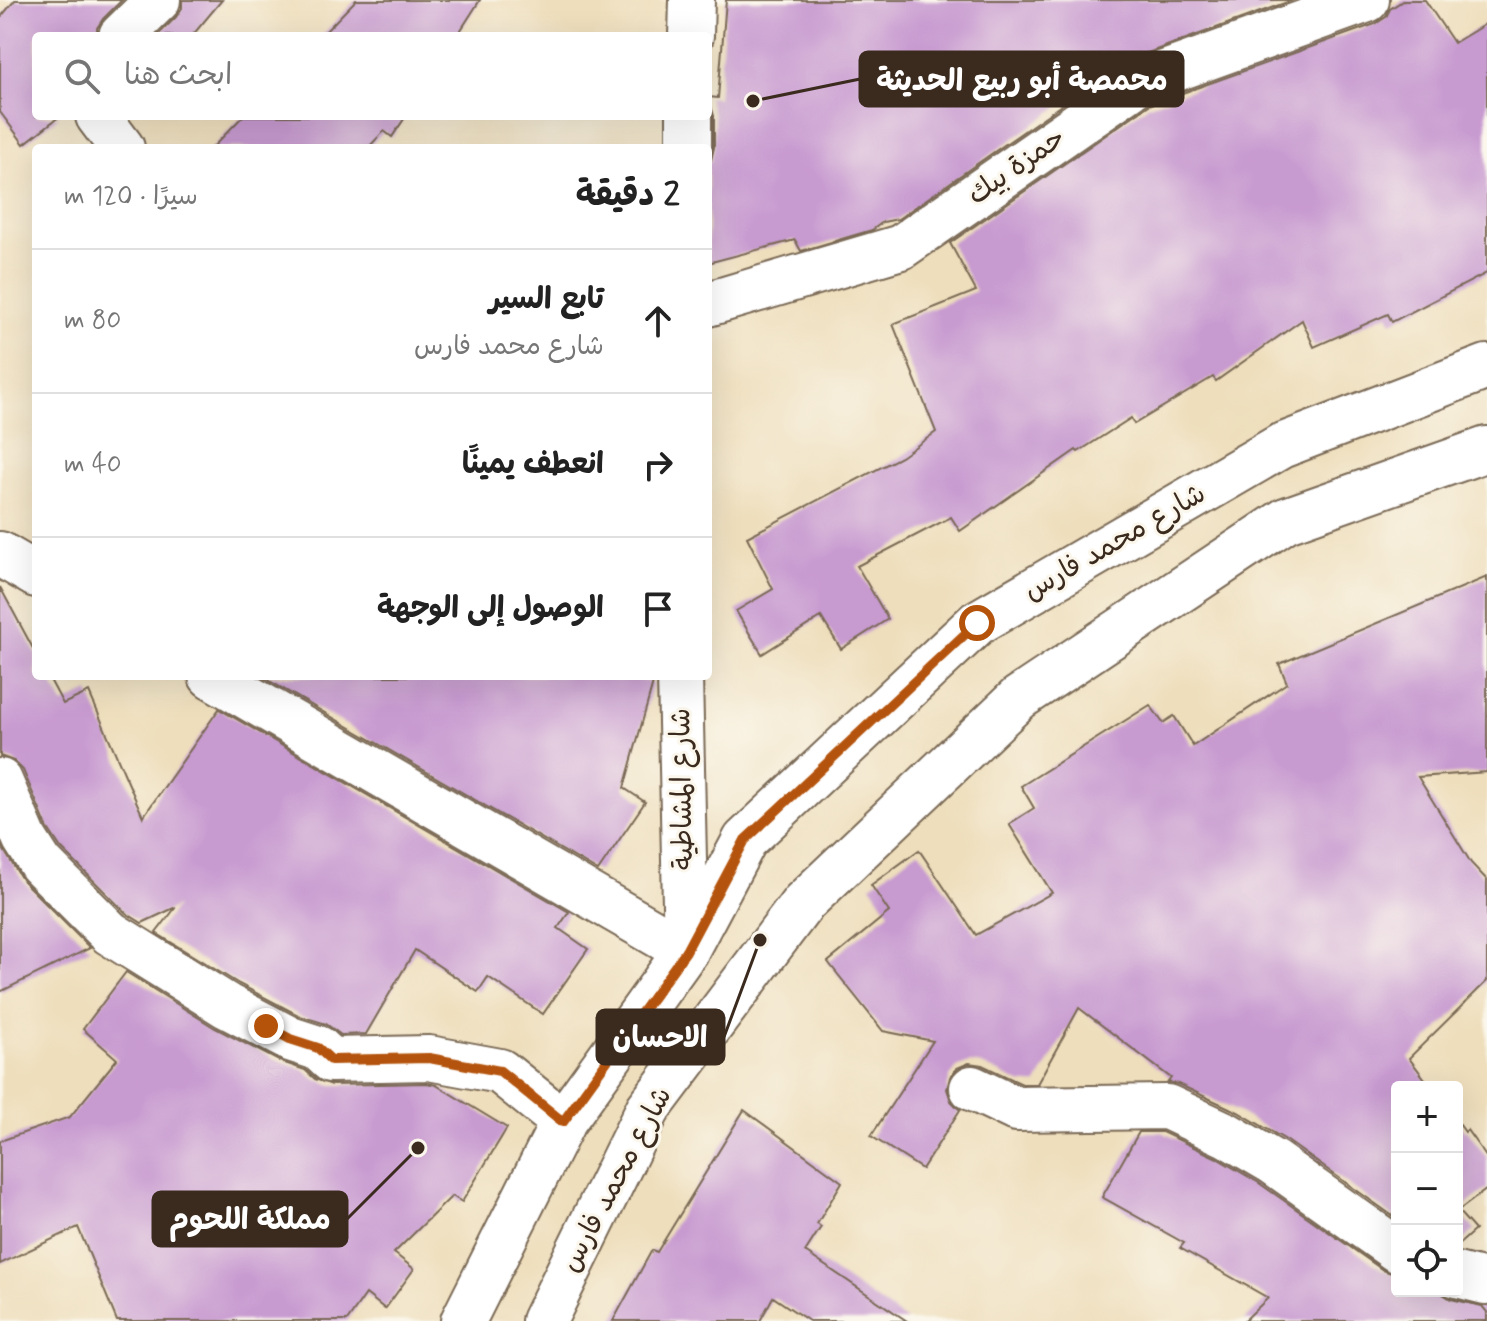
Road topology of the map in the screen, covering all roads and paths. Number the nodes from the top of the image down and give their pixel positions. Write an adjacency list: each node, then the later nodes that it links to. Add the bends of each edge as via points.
1 (158, 0): 4 (main road)
2 (692, 0): 5 (main road)
3 (1367, 0): 10 (main road, حمزة بيك, via 1137,83 901,247)
4 (125, 32)
5 (691, 32)
6 (101, 120): 8 (main road)
7 (689, 120): 9 (main road)
8 (119, 144)
9 (689, 144)
10 (712, 303)
11 (1487, 367): 18 (main road, شارع محمد فارس, via 1281,446 977,623 745,840)
12 (1487, 449): 23 (main road, شارع محمد فارس, via 1286,520 1019,698 803,903 648,1109)
13 (0, 554): 14 (main road)
14 (32, 573)
15 (218, 680): 18 (main road)
16 (680, 680): 18 (main road, شارع المشاطية)
17 (0, 781): 20 (main road, via 41,864 91,915 110,933 215,998 290,1039 318,1048 331,1060 429,1058 500,1071)
18 (686, 951): 20 (main road, شارع محمد فارس)
19 (972, 1088): 21 (main road, via 1016,1109 1167,1107 1273,1162)
20 (563, 1122): 22 (main road, شارع محمد فارس)
21 (1391, 1246)
22 (463, 1321)
23 (544, 1321)

